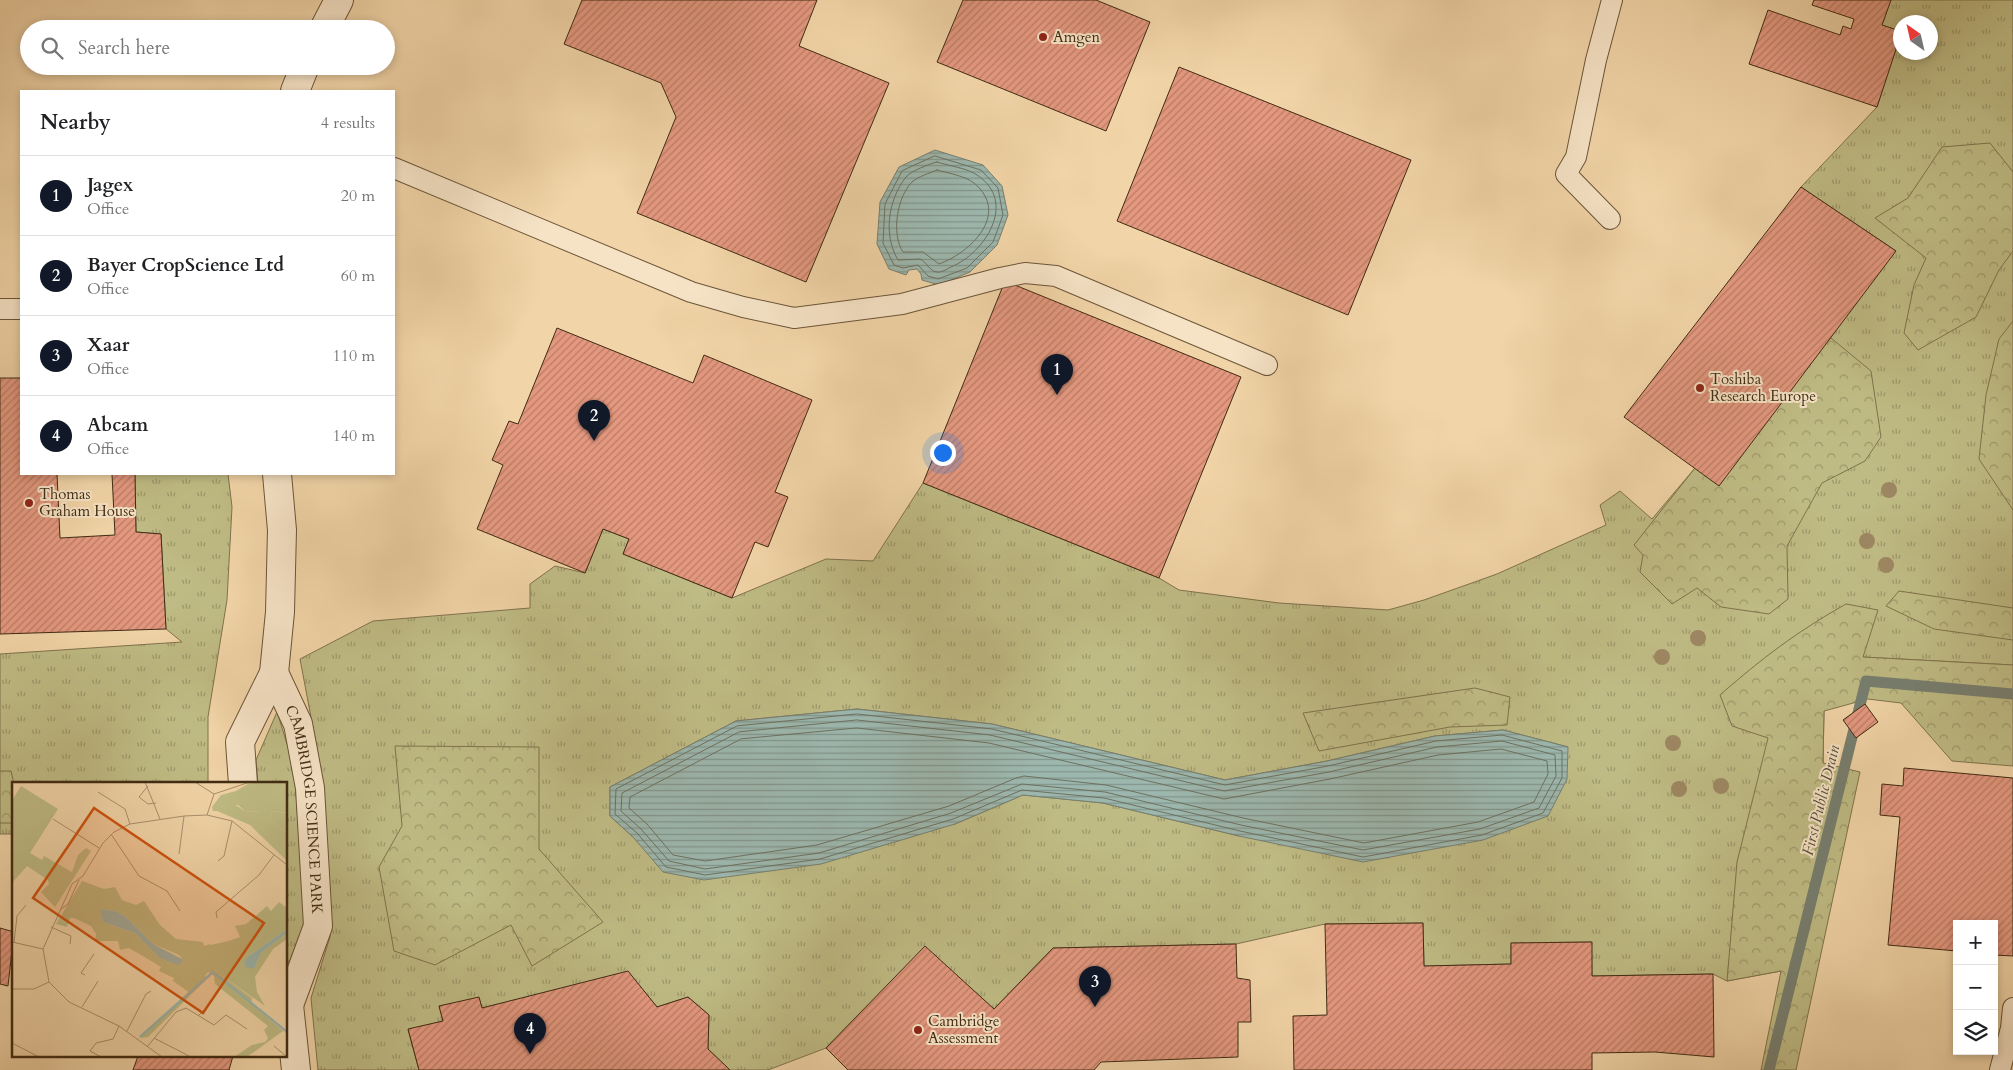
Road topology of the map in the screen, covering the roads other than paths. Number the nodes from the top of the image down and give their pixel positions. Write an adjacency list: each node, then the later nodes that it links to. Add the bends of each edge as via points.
1 (339, 0): 3 (street)
2 (1612, 0): 7 (lane, via 1576,157 1566,174)
3 (329, 20)
4 (301, 75): 5 (street)
5 (295, 90)
6 (395, 168): 10 (lane, via 691,292 744,307 794,318 902,304 1025,273 1056,276)
7 (1610, 219)
8 (0, 309): 9 (lane)
9 (20, 309)
10 (1267, 365)
11 (277, 475): 12 (street, CAMBRIDGE SCIENCE PARK, via 282,530 280,612)
12 (274, 674): 13 (street, CAMBRIDGE SCIENCE PARK, via 240,742); 14 (street, CAMBRIDGE SCIENCE PARK, via 298,724 310,788 318,926)
13 (243, 782)
14 (288, 1002): 16 (street, CAMBRIDGE SCIENCE PARK)
15 (2013, 1008): 17 (lane)
16 (296, 1070)
17 (2000, 1070)

